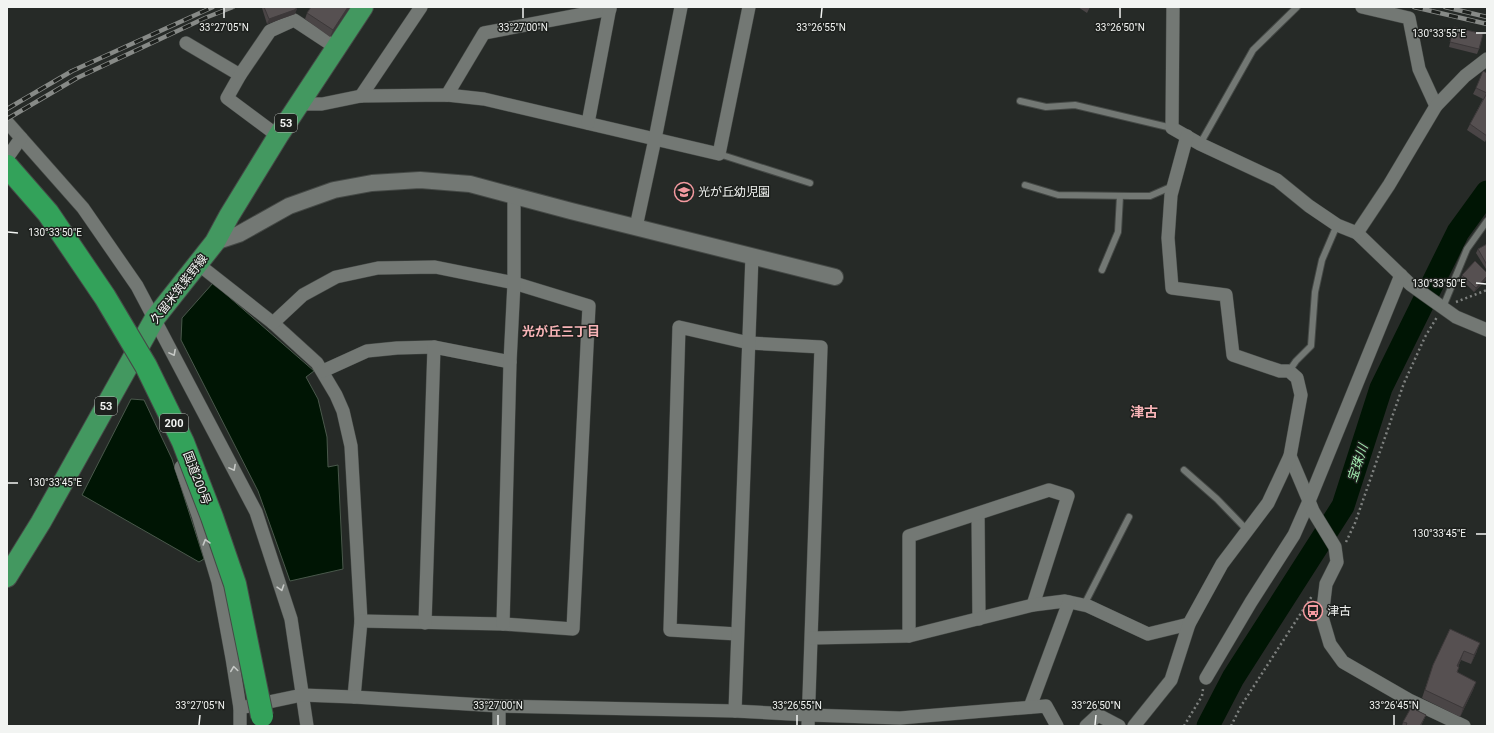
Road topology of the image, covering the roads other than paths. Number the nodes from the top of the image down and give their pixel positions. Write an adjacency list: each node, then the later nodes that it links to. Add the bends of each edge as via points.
1 (363, 7): 10 (main road, 久留米筑紫野線 / 53)
2 (421, 7): 13 (street)
3 (681, 7): 24 (street)
4 (749, 7): 26 (street)
5 (1173, 7): 20 (street)
6 (1297, 7): 25 (lane, via 1253,50)
7 (1362, 7): 17 (street, via 1409,18 1419,69)
8 (610, 8): 14 (street, via 484,33); 19 (street)
9 (186, 44): 12 (street)
10 (335, 47): 12 (street, via 294,20 270,31); 16 (main road, 久留米筑紫野線 / 53)
11 (1487, 59): 17 (street, via 1465,76)
12 (240, 75): 21 (street, via 227,98)
13 (361, 96): 14 (street); 16 (street, via 322,104)
14 (447, 96): 19 (street, via 484,99)
15 (1020, 101): 20 (lane, via 1046,107 1074,105)
16 (299, 104): 21 (main road, 久留米筑紫野線 / 53)
17 (1436, 106): 37 (street)
18 (7, 122): 23 (street)
19 (588, 123): 24 (street)
20 (1172, 128): 22 (street)
21 (278, 136): 38 (main road, 久留米筑紫野線 / 53)
22 (1187, 136): 25 (street); 31 (street)
23 (21, 138): 27 (street); 46 (street, via 83,208 137,286)
24 (656, 139): 26 (street); 36 (street)
25 (1200, 144): 35 (street, via 1277,180)
26 (719, 154): 29 (lane)
27 (7, 158)
28 (7, 166): 80 (highway, 国道200号 / 200, bridge, via 48,213 105,297 146,366 183,442 234,584)
29 (810, 183)
30 (1026, 186): 33 (lane, via 1058,195)
31 (1174, 186): 33 (lane, via 1150,196); 53 (street, via 1168,238 1172,288 1226,295 1233,355 1280,371)
32 (514, 196): 36 (street); 38 (street, via 470,184 420,180 372,183 334,190 289,206 239,234); 44 (street)
33 (1120, 196): 41 (lane, via 1118,232)
34 (1487, 221): 45 (lane, via 1467,249)
35 (1337, 225): 37 (street); 53 (lane, via 1322,260 1315,292 1311,346)
36 (636, 227): 39 (street)
37 (1357, 233): 42 (street)
38 (215, 242): 40 (main road, 久留米筑紫野線 / 53)
39 (752, 256): 43 (street); 49 (street)
40 (198, 264): 46 (main road, 久留米筑紫野線 / 53); 47 (street)
41 (1102, 270)
42 (1401, 275): 45 (street); 57 (street)
43 (835, 277)
44 (514, 283): 47 (street, via 435,267 378,268 336,277 303,295); 52 (street); 68 (street, via 589,306 573,629)
45 (1439, 305): 48 (street, via 1456,317)
46 (155, 318): 51 (main road, 久留米筑紫野線 / 53); 74 (street, one-way to 74, via 256,512 291,619)
47 (273, 322): 54 (street, via 317,363)
48 (1487, 330)
49 (749, 343): 70 (street); 70 (street, via 679,327 670,630); 72 (street, via 821,347)
50 (434, 346): 52 (street); 54 (street, via 367,351); 67 (street)
51 (131, 360): 61 (main road, 久留米筑紫野線 / 53); 78 (street, one-way to 51, via 218,582 198,515 173,445)
52 (510, 362): 68 (street)
53 (1289, 371): 55 (street, via 1297,378 1301,395)
54 (323, 372): 66 (street, via 343,411 350,446)
55 (1290, 456): 57 (street); 60 (street, via 1268,503)
56 (1184, 470): 60 (lane)
57 (1311, 506): 73 (street); 90 (street, via 1336,547 1337,562 1326,584 1322,617 1330,644 1344,662 1409,700)
58 (978, 514): 63 (street, via 1049,490 1068,496); 65 (street); 71 (street, via 909,536)
59 (1129, 517): 64 (lane)
60 (1247, 530): 69 (street, via 1222,564)
61 (7, 578)
62 (1069, 602): 63 (street); 64 (street); 77 (street)
63 (1033, 605): 65 (street)
64 (1084, 605): 69 (street, via 1148,634)
65 (979, 619): 71 (street)
66 (361, 621): 67 (street); 75 (street)
67 (425, 623): 68 (street)
68 (503, 624)
69 (1189, 624): 83 (street, via 1171,680)
70 (737, 634): 79 (street)
71 (909, 636): 72 (street)
72 (812, 638): 81 (street)
73 (1206, 678)
74 (302, 696): 75 (street); 78 (street); 85 (street)
75 (354, 697): 76 (street)
76 (499, 706): 79 (street); 86 (street)
77 (1030, 707): 82 (street); 87 (street, via 1046,706)
78 (240, 708): 84 (street)
79 (735, 711): 81 (street)
80 (262, 716)
81 (809, 721): 82 (street)
82 (900, 722)
83 (1135, 725): 89 (street)
84 (240, 726)
85 (307, 726)
86 (499, 726)
87 (1057, 726)
88 (1086, 726): 89 (street, via 1098,715)
89 (1120, 726)
90 (1464, 726)

